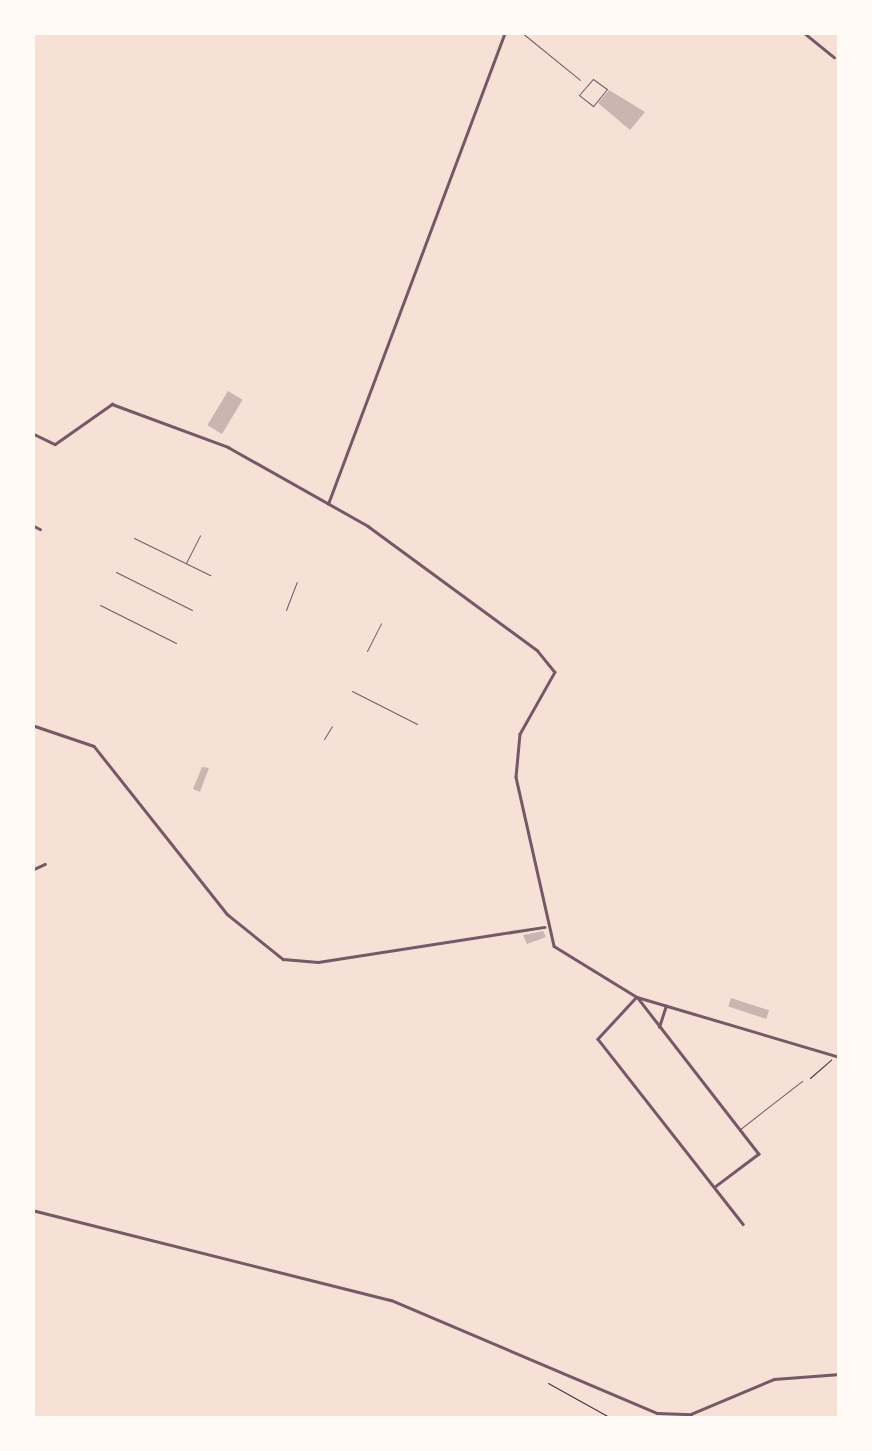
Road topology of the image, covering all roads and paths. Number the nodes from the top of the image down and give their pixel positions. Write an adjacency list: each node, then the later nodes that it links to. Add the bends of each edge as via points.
1 (505, 32): 8 (street)
2 (521, 32): 5 (street)
3 (803, 32): 4 (street)
4 (834, 58)
5 (580, 80)
6 (580, 96): 6 (street, via 593,106 606,90 593,78)
7 (32, 433): 8 (street, via 55,444 100,407 118,405 228,447)
8 (328, 506): 30 (street, via 550,660 554,681 515,752)
9 (32, 525): 10 (street)
10 (40, 528)
11 (200, 535): 13 (street)
12 (134, 538): 13 (street)
13 (186, 564): 15 (street)
14 (116, 572): 18 (street)
15 (210, 576)
16 (297, 582): 19 (street)
17 (100, 605): 21 (street)
18 (192, 610)
19 (286, 610)
20 (381, 623): 22 (street)
21 (176, 643)
22 (367, 651)
23 (352, 691): 24 (street)
24 (417, 724)
25 (32, 725): 30 (street, via 94,746 228,914 283,960 318,962)
26 (332, 726): 27 (street)
27 (324, 740)
28 (45, 864): 29 (street)
29 (32, 870)
30 (546, 927): 31 (street, via 570,963)
31 (637, 997): 32 (street); 33 (street); 37 (street, via 598,1039)
32 (666, 1006): 33 (street); 34 (street)
33 (659, 1029): 36 (street)
34 (837, 1057): 35 (path)
35 (802, 1081): 36 (street)
36 (739, 1130): 37 (street, via 759,1154)
37 (715, 1186): 39 (street)
38 (32, 1210): 40 (street, via 391,1300 657,1413 726,1404 774,1380)
39 (744, 1224)
40 (840, 1374)
41 (548, 1383): 42 (path)
42 (611, 1418)

